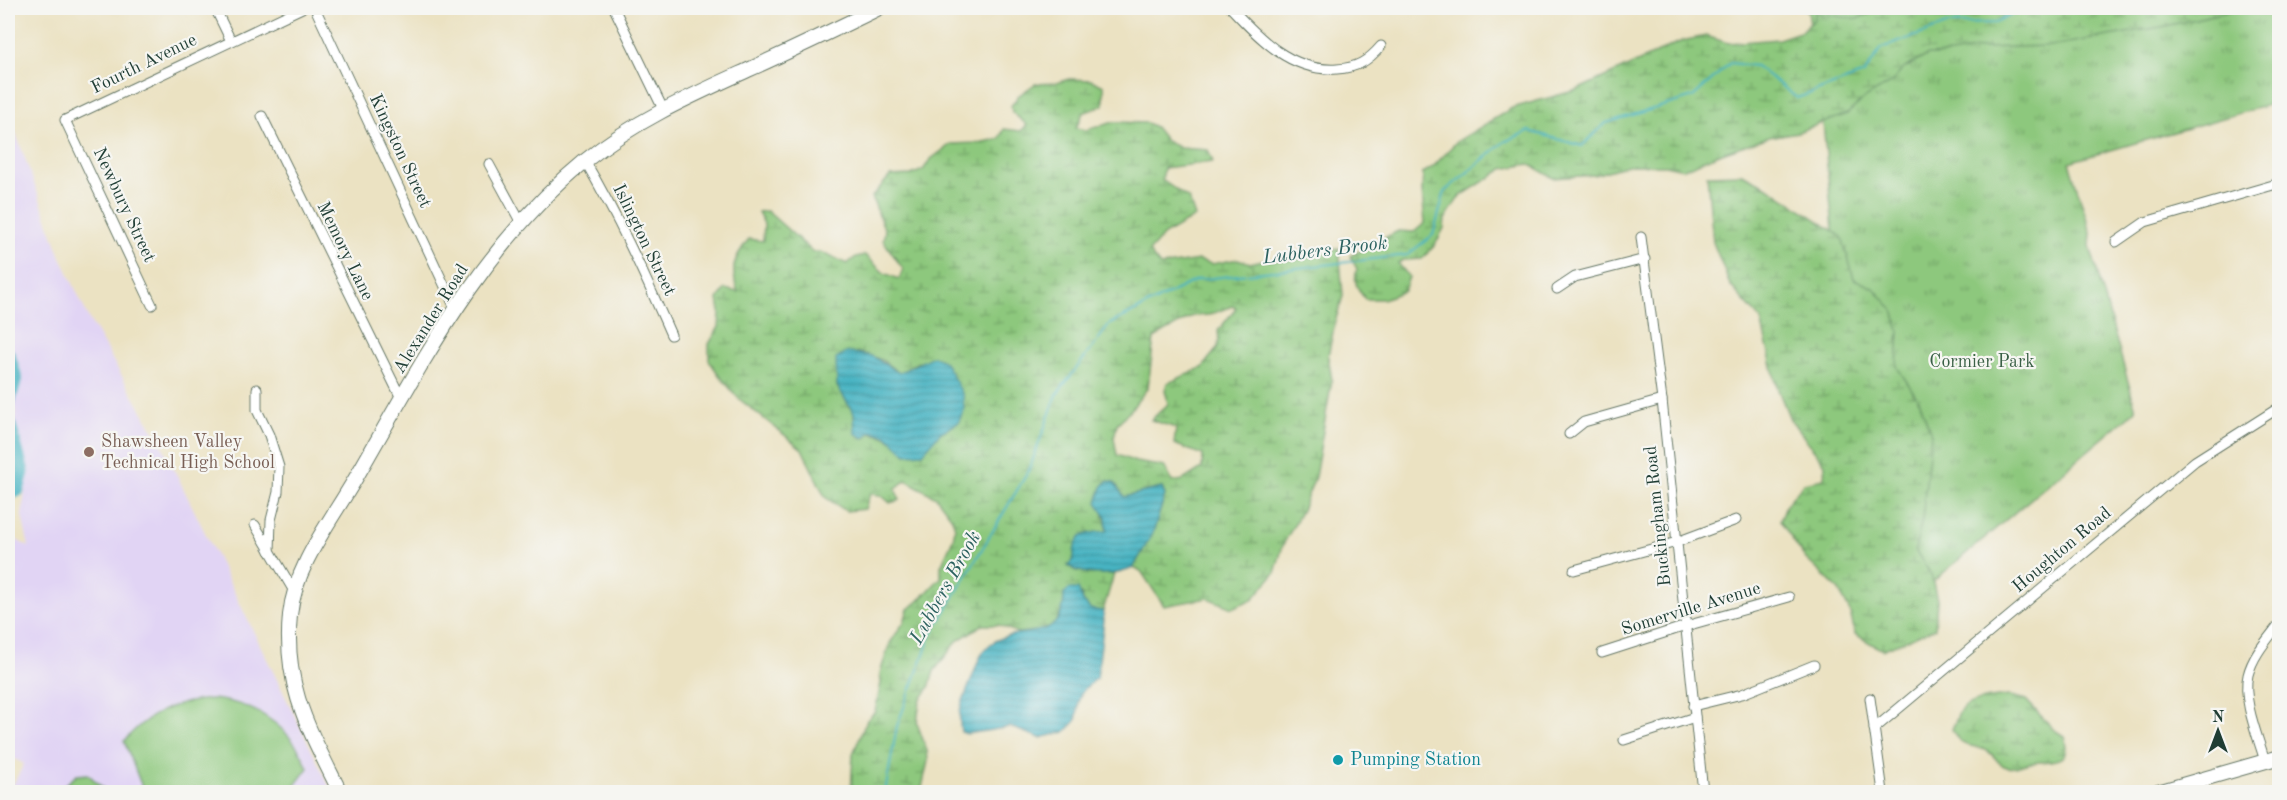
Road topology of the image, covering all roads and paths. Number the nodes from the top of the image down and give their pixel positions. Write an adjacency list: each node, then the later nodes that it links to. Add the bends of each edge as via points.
1 (214, 8): 7 (street)
2 (302, 8): 7 (street, Fourth Avenue)
3 (315, 8): 21 (street, Kingston Street)
4 (614, 8): 9 (street)
5 (879, 8): 9 (street, Alexander Road)
6 (1231, 8): 8 (street, via 1269,46 1309,66 1346,69 1371,59)
7 (231, 41): 11 (street, Fourth Avenue)
8 (1381, 46)
9 (663, 109): 12 (street, Alexander Road)
10 (262, 116): 24 (street, Memory Lane)
11 (65, 120): 20 (street, Newbury Street)
12 (585, 161): 15 (street, Alexander Road); 22 (street, Islington Street)
13 (489, 164): 15 (street)
14 (2280, 183): 17 (street, via 2145,222)
15 (521, 223): 21 (street, Alexander Road)
16 (1641, 237): 18 (street, Buckingham Road)
17 (2116, 242)
18 (1646, 259): 19 (street, via 1576,277); 25 (street, Buckingham Road)
19 (1557, 289)
20 (152, 305)
21 (455, 308): 24 (street, Alexander Road)
22 (671, 335)
23 (257, 389): 31 (street, via 257,410 279,467)
24 (401, 398): 33 (street, Alexander Road, via 317,543)
25 (1662, 400): 27 (street, via 1584,422); 30 (street, Buckingham Road)
26 (2280, 407): 42 (street, Houghton Road, via 2195,461)
27 (1569, 434)
28 (1736, 520): 30 (street)
29 (255, 525): 31 (street)
30 (1677, 542): 32 (street); 36 (street, Buckingham Road)
31 (270, 551): 33 (street)
32 (1574, 570)
33 (295, 593): 46 (street, Alexander Road, via 288,646 296,695)
34 (1789, 597): 36 (street, Somerville Avenue)
35 (2280, 623): 45 (street, via 2255,658 2247,679)
36 (1686, 626): 37 (street, Somerville Avenue); 40 (street, Buckingham Road)
37 (1602, 653)
38 (1814, 665): 40 (street, via 1742,694)
39 (1870, 698): 42 (street)
40 (1693, 706): 41 (street, Buckingham Road)
41 (1695, 717): 43 (street); 47 (street, Buckingham Road)
42 (1874, 729): 48 (street)
43 (1624, 740)
44 (2280, 757): 45 (street)
45 (2265, 761): 49 (street)
46 (340, 792)
47 (1703, 792)
48 (1883, 792)
49 (2158, 792)

